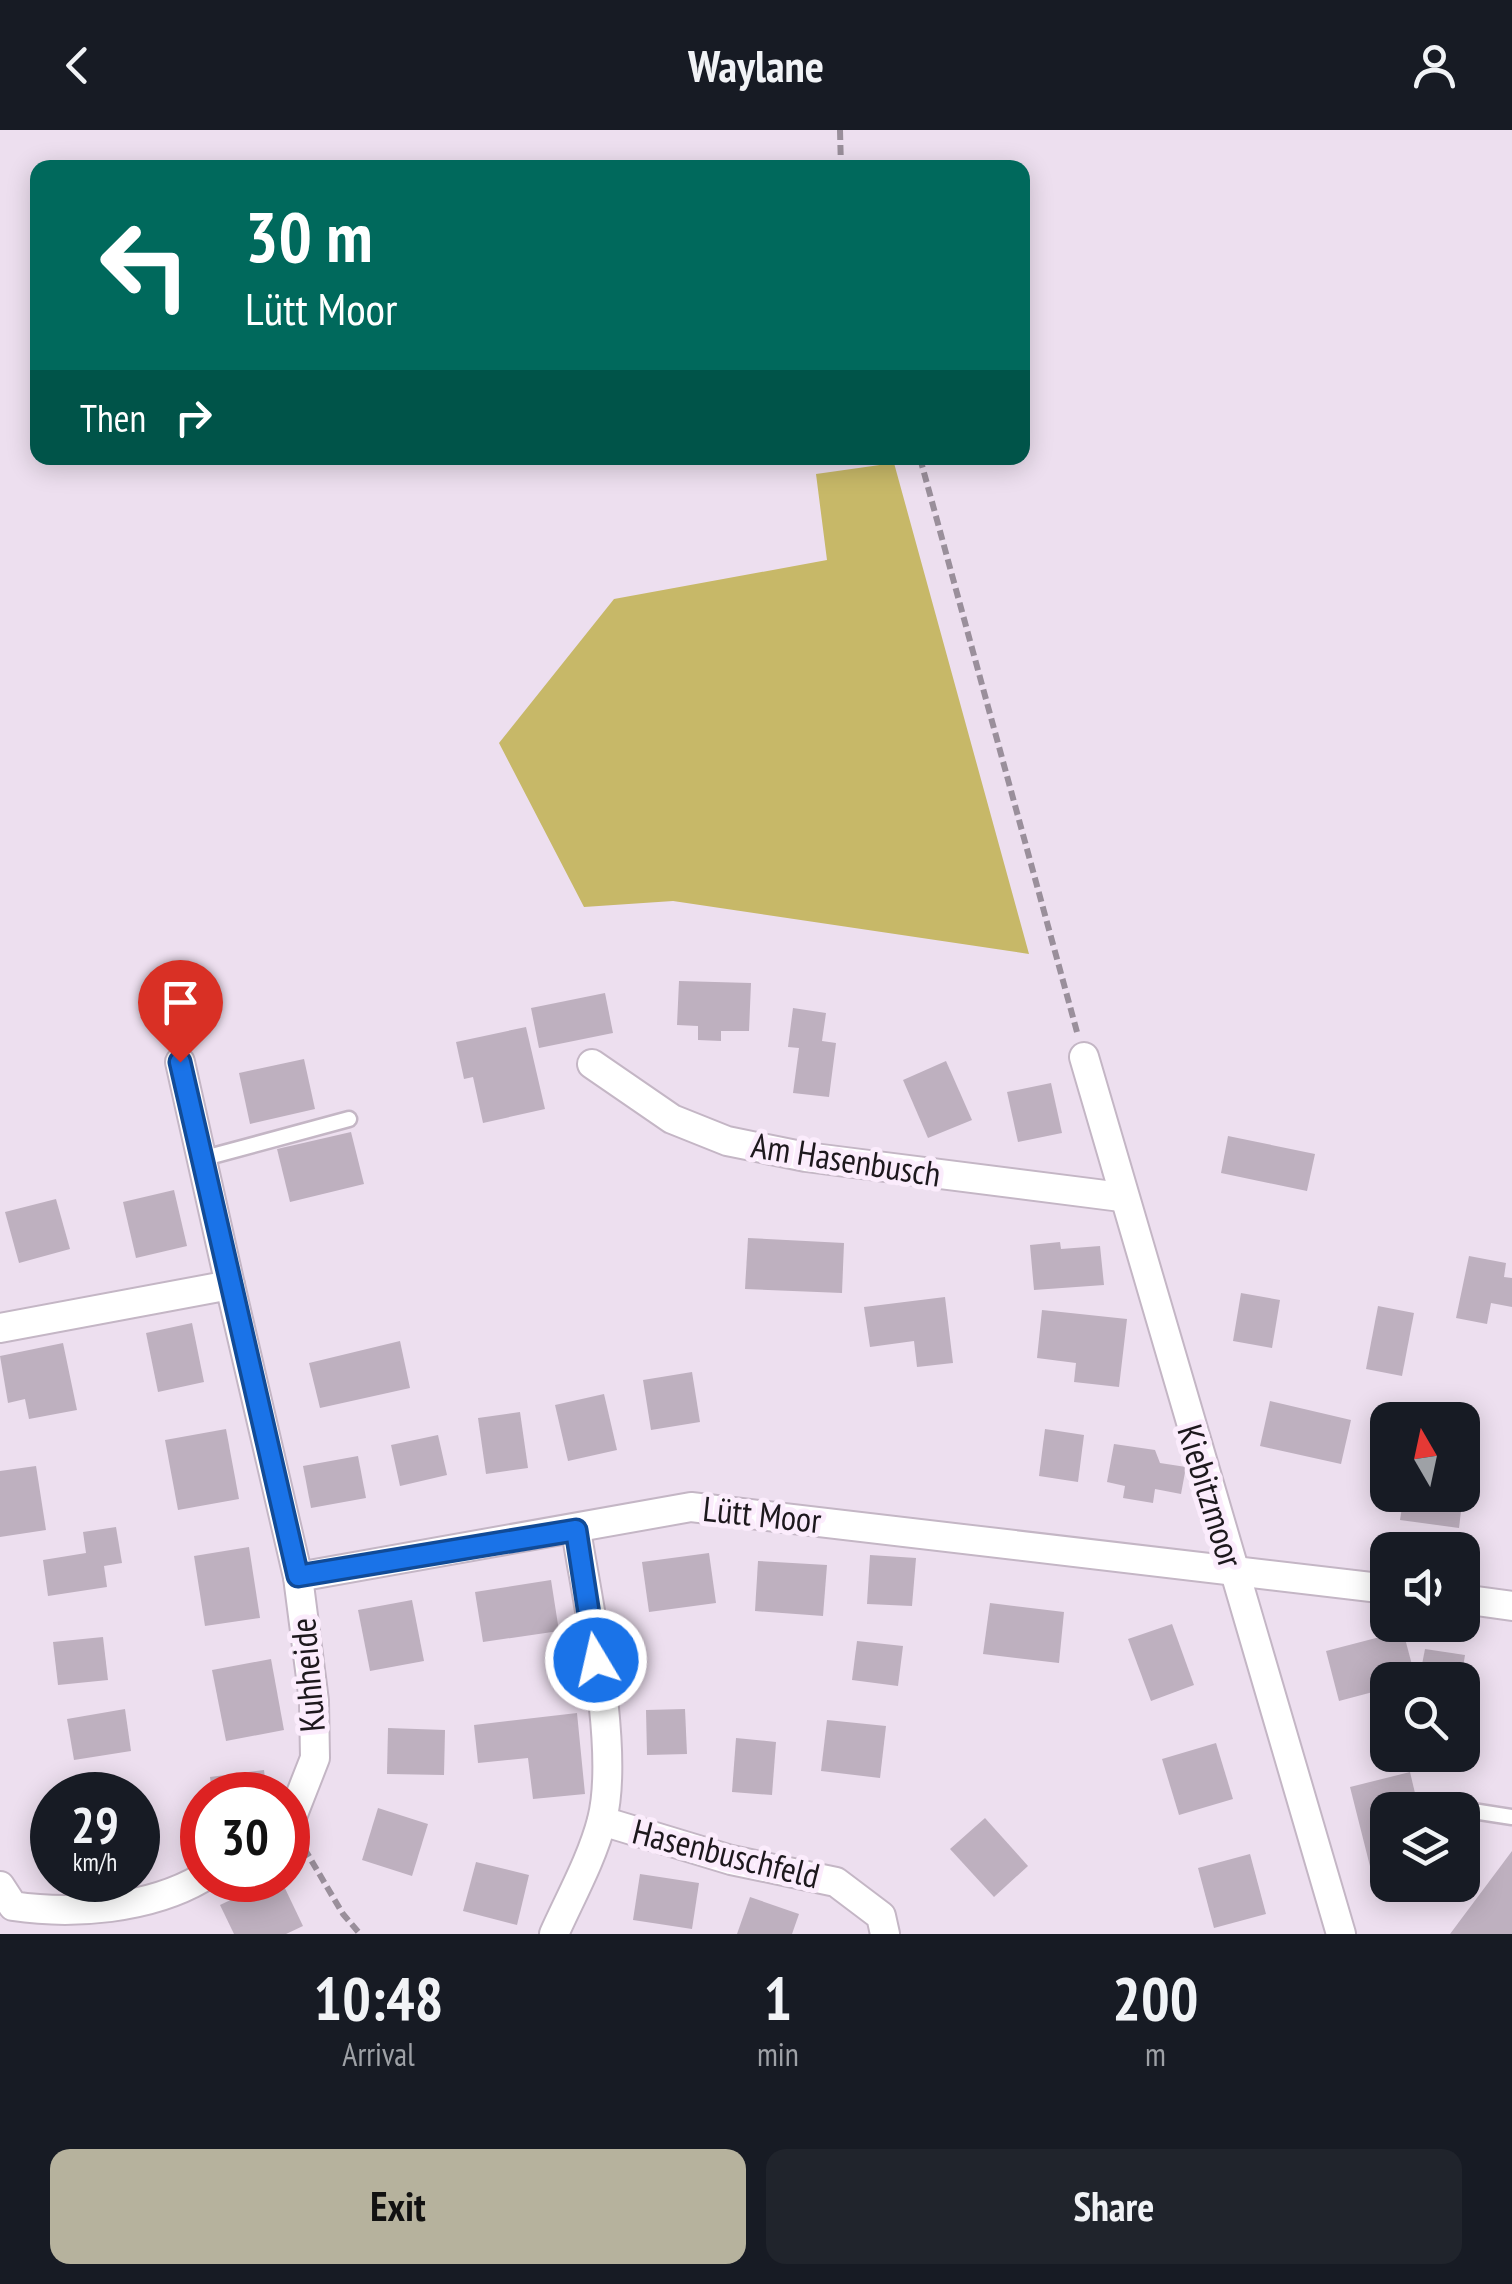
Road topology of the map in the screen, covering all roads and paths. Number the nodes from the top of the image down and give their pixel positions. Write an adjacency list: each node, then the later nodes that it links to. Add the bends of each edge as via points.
1 (840, 130): 2 (path)
2 (841, 160)
3 (922, 465): 4 (path)
4 (1084, 1058): 9 (street, Kiebitzmoor)
5 (180, 1062): 8 (street, Kuhheide)
6 (592, 1064): 9 (street, Am Hasenbusch, via 672,1120 726,1140 806,1157)
7 (349, 1118): 8 (lane)
8 (201, 1159): 10 (street, Kuhheide)
9 (1121, 1197): 13 (street, Kiebitzmoor)
10 (230, 1285): 11 (street); 14 (street, Kuhheide)
11 (0, 1328)
12 (576, 1530): 13 (street, Lütt Moor, via 691,1507); 14 (street, Lütt Moor); 21 (street, Hasenbuschfeld, via 602,1692)
13 (1230, 1567): 15 (street, Lütt Moor); 28 (street, Kiebitzmoor)
14 (298, 1576): 18 (street, Kuhheide, via 314,1700)
15 (1370, 1586)
16 (1480, 1602): 17 (street)
17 (1512, 1606)
18 (310, 1772)
19 (1480, 1812): 20 (lane)
20 (1512, 1816)
21 (602, 1821): 26 (street, Hasenbuschfeld); 27 (street, Hasenbuschfeld, via 731,1860 836,1882 882,1916)
22 (310, 1860): 25 (path)
23 (0, 1886): 24 (street, via 13,1906 59,1913)
24 (180, 1891)
25 (360, 1934)
26 (554, 1934)
27 (885, 1934)
28 (1341, 1934)

